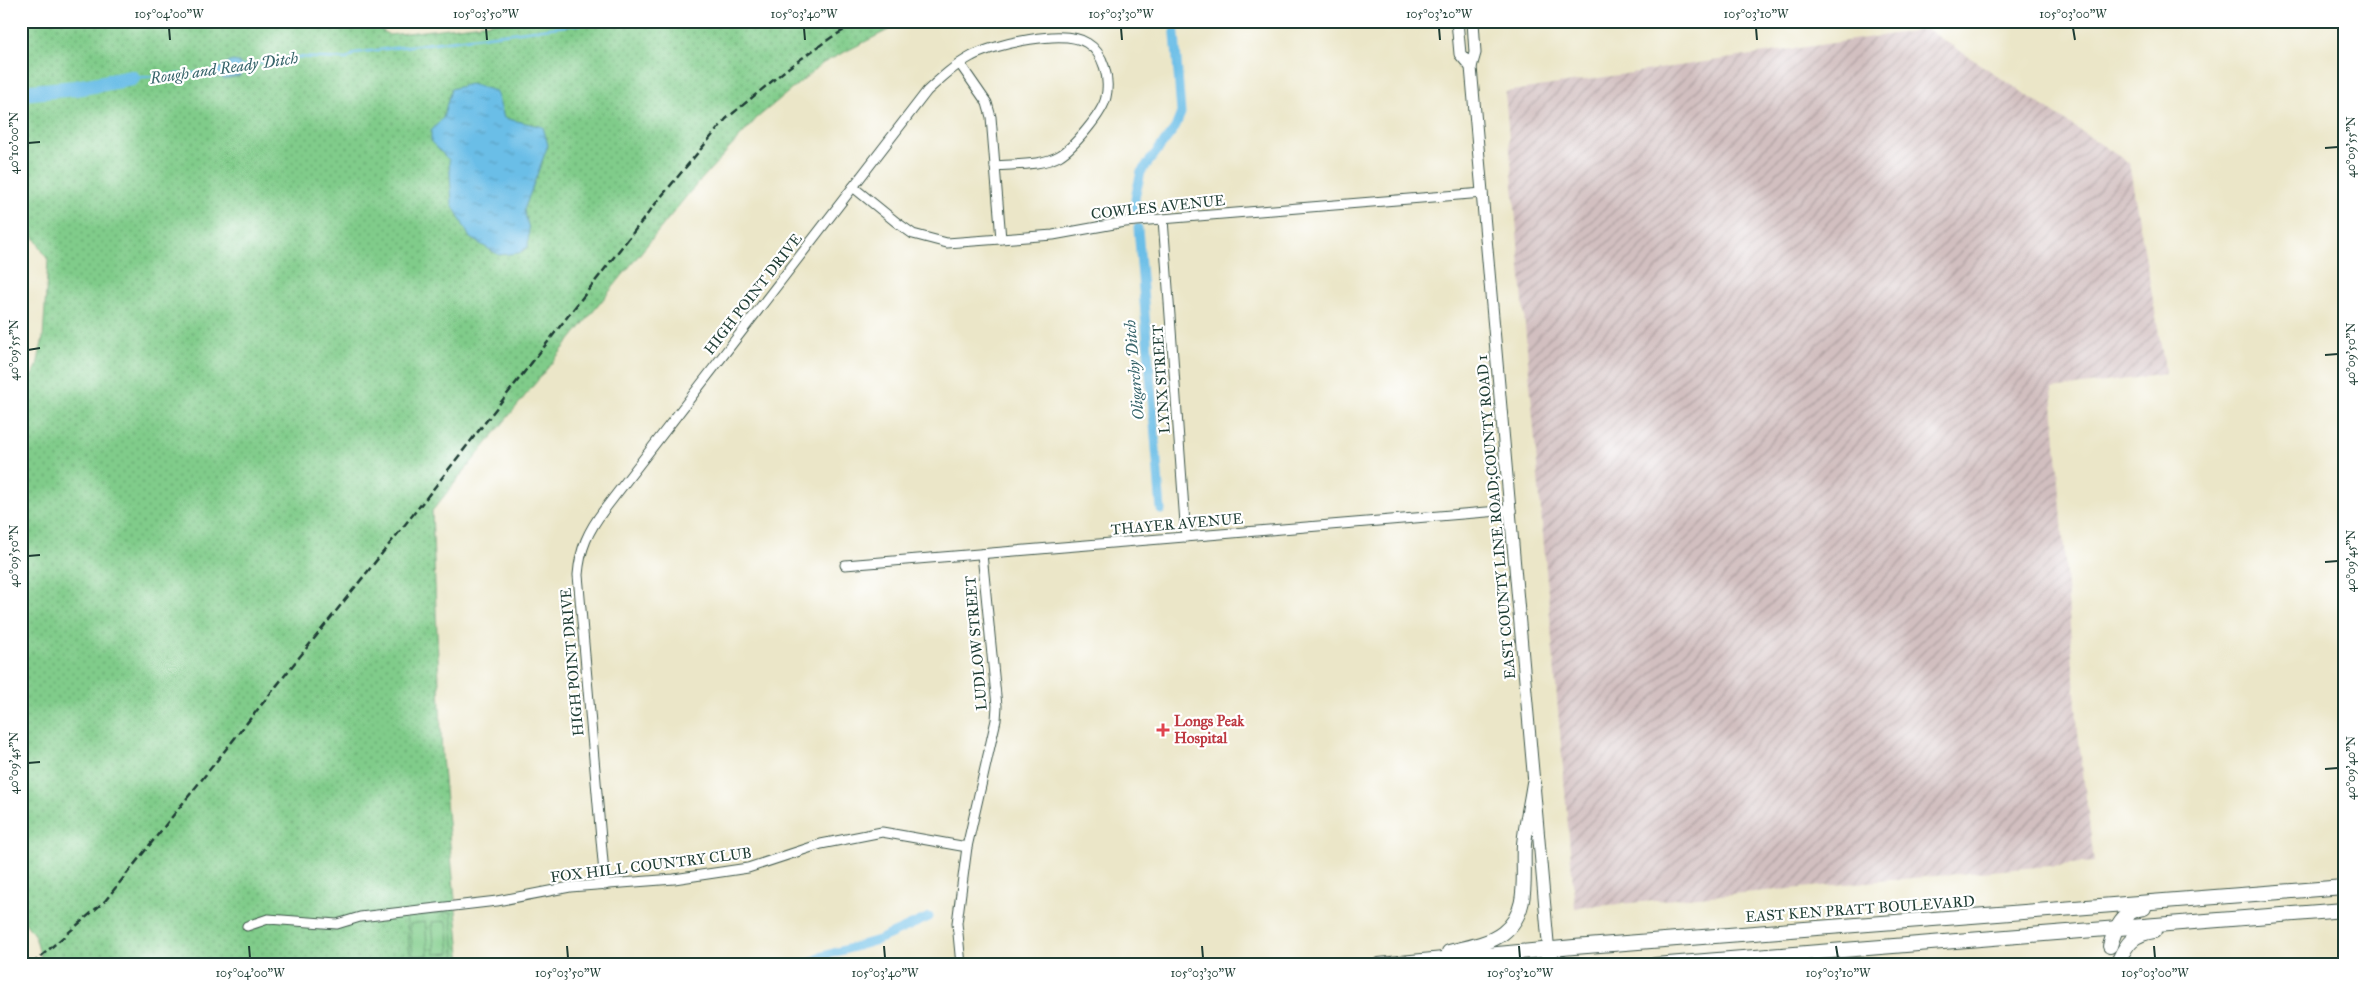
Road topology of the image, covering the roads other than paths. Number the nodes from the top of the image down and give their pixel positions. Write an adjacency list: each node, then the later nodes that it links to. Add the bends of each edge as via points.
1 (1457, 21): 4 (main road, via 1460,54)
2 (1473, 21): 4 (main road, via 1475,52)
3 (960, 64): 5 (street, via 991,116); 5 (street, HIGH POINT DRIVE, via 991,49 1045,38 1070,37 1087,43 1099,54 1105,69 1106,98 1102,109 1060,156 1046,161); 6 (street, HIGH POINT DRIVE, via 927,91)
4 (1471, 67): 7 (main road, EAST COUNTY LINE ROAD;COUNTY ROAD 1)
5 (995, 166): 9 (street)
6 (853, 187): 9 (street, COWLES AVENUE, via 913,234 930,240 947,243); 16 (street, HIGH POINT DRIVE, via 584,539 578,575)
7 (1483, 193): 8 (street, COWLES AVENUE); 10 (main road, EAST COUNTY LINE ROAD;COUNTY ROAD 1)
8 (1163, 218): 9 (street, COWLES AVENUE, via 1053,235); 11 (street, LYNX STREET)
9 (1001, 239)
10 (1511, 510): 11 (street, THAYER AVENUE); 14 (main road, EAST COUNTY LINE ROAD;COUNTY ROAD 1)
11 (1186, 537): 12 (street, THAYER AVENUE)
12 (982, 554): 13 (street, THAYER AVENUE); 15 (street, LUDLOW STREET, via 997,706)
13 (845, 565)
14 (1534, 783): 25 (main road, EAST COUNTY LINE ROAD;COUNTY ROAD 1); 26 (highway, via 1524,844 1522,904 1513,922 1502,934 1481,943)
15 (967, 847): 16 (street, FOX HILL COUNTRY CLUB, via 882,832 821,844 748,868); 28 (street, via 957,923)
16 (605, 885): 21 (street, FOX HILL COUNTRY CLUB, via 360,917 337,924 268,919)
17 (2344, 887): 25 (highway, EAST KEN PRATT BOULEVARD)
18 (2344, 893): 22 (highway, via 2133,910)
19 (2344, 910): 20 (highway)
20 (2226, 920): 22 (highway); 27 (highway, via 2144,932 2128,942)
21 (247, 926)
22 (2115, 929): 23 (highway); 24 (highway)
23 (2014, 937): 24 (highway, via 2099,940); 31 (highway)
24 (2110, 946): 27 (highway)
25 (1549, 949): 26 (highway, EAST KEN PRATT BOULEVARD); 30 (main road, EAST COUNTY LINE ROAD;COUNTY ROAD 1)
26 (1417, 962): 29 (highway, EAST KEN PRATT BOULEVARD)
27 (2119, 963)
28 (961, 965)
29 (1379, 965)
30 (1550, 965)
31 (1655, 965)

